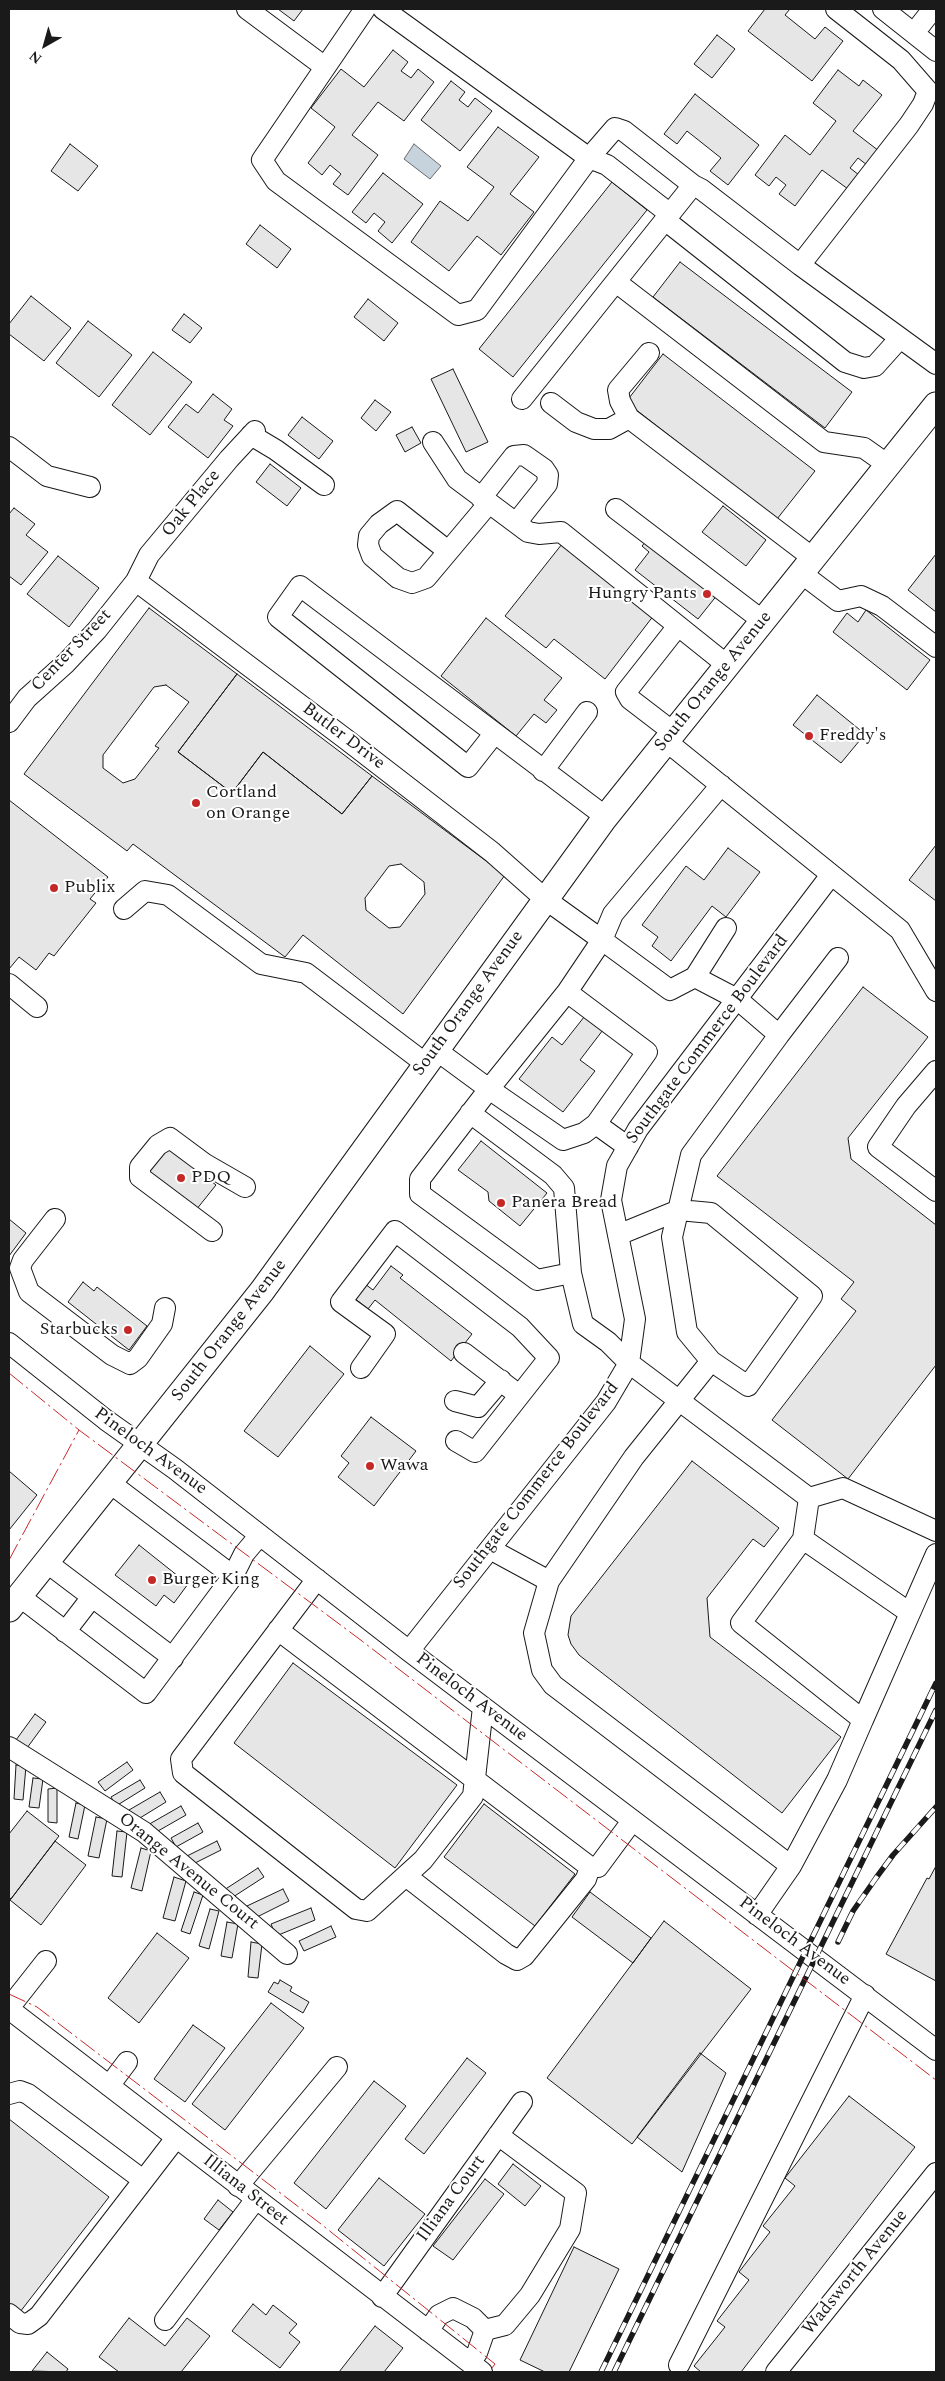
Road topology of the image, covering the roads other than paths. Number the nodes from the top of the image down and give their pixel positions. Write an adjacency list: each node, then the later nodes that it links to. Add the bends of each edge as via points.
1 (247, 9): 9 (street)
2 (365, 9): 9 (street)
3 (383, 9): 10 (street)
4 (836, 9): 13 (street, via 901,60 928,91 914,118)
5 (883, 9): 7 (street)
6 (933, 9): 7 (street)
7 (914, 33): 8 (street)
8 (936, 51)
9 (325, 67): 10 (street, via 262,160 276,180 458,315 477,310)
10 (588, 158): 11 (street, via 615,128 624,131); 12 (street, via 607,164)
11 (693, 185): 12 (street); 13 (street)
12 (667, 217): 14 (street); 15 (street, via 845,362 864,368 875,366)
13 (800, 265): 15 (street)
14 (616, 282): 18 (street); 24 (street, via 824,442 864,448)
15 (900, 338): 17 (street)
16 (649, 353): 21 (street, via 618,390)
17 (936, 364)
18 (522, 399)
19 (551, 403): 21 (street, via 576,422 594,429 609,429)
20 (936, 405): 24 (main road, South Orange Avenue)
21 (629, 418): 31 (street)
22 (433, 442): 27 (street, via 457,480)
23 (9, 447): 26 (street, via 47,476)
24 (888, 465): 31 (main road, South Orange Avenue)
25 (324, 485): 32 (street, Oak Place, via 253,433 150,555)
26 (90, 487)
27 (485, 500): 29 (street); 29 (street, via 514,456 520,454 544,469 548,475 547,484); 30 (street)
28 (616, 508): 33 (street)
29 (516, 523): 34 (street, via 534,533 561,532)
30 (448, 551)
31 (807, 565): 33 (main road, South Orange Avenue); 35 (street, via 838,602 861,596 882,606)
32 (136, 581): 38 (street, Center Street, via 97,630 27,698); 45 (street, Butler Drive, via 476,840)
33 (762, 621): 36 (main road, South Orange Avenue)
34 (678, 626): 36 (street); 40 (street, via 626,692)
35 (936, 647)
36 (727, 665): 40 (main road, South Orange Avenue)
37 (587, 712): 41 (street)
38 (9, 722)
39 (494, 734): 39 (street, via 468,767 278,617 300,586); 41 (street)
40 (670, 736): 42 (street); 43 (main road, South Orange Avenue)
41 (543, 771): 43 (street)
42 (721, 785): 44 (street); 48 (street, via 613,914)
43 (606, 817): 45 (main road, South Orange Avenue)
44 (831, 876): 52 (street, via 900,930); 54 (street, Southgate Commerce Boulevard)
45 (545, 899): 48 (street, Butler Drive); 57 (main road, South Orange Avenue)
46 (124, 909): 57 (street, via 145,891 168,895 261,964 306,973)
47 (726, 928): 50 (street)
48 (602, 940): 50 (street, Butler Drive, via 670,990); 53 (street)
49 (838, 958): 56 (street)
50 (695, 976): 54 (street)
51 (9, 984): 55 (street)
52 (936, 991)
53 (567, 992): 59 (street); 61 (street, via 647,1052)
54 (737, 1000): 56 (street); 62 (street, Southgate Commerce Boulevard, via 638,1129)
55 (37, 1007)
56 (779, 1035): 65 (street, via 691,1155)
57 (431, 1057): 59 (street); 81 (main road, South Orange Avenue, via 268,1283)
58 (936, 1071): 64 (street, via 906,1106 878,1147)
59 (489, 1088): 60 (street); 61 (street, via 563,1140 584,1133)
60 (470, 1113): 69 (street, via 553,1175 564,1188); 69 (street, via 420,1179 420,1194 537,1280)
61 (596, 1124): 62 (street)
62 (628, 1147): 68 (street, Southgate Commerce Boulevard, via 617,1166 611,1200)
63 (245, 1187): 67 (street, via 205,1164 170,1138 158,1145 140,1167 140,1177)
64 (936, 1191)
65 (679, 1210): 68 (street); 73 (street, via 672,1236 687,1332); 73 (street, via 711,1213 812,1296 748,1386)
66 (55, 1219): 70 (street, via 20,1268 29,1292 112,1355 130,1364 162,1324)
67 (212, 1231)
68 (618, 1234): 74 (street, Southgate Commerce Boulevard, via 635,1319)
69 (571, 1273): 74 (street, via 583,1324)
70 (165, 1308)
71 (9, 1343): 81 (street, Pineloch Avenue)
72 (464, 1352): 76 (street)
73 (711, 1361): 79 (street)
74 (629, 1363): 79 (street); 87 (street, Southgate Commerce Boulevard, via 606,1402)
75 (361, 1368): 77 (street, via 385,1334 341,1302 395,1231 520,1327 549,1358)
76 (501, 1380): 77 (street); 78 (street, via 478,1407)
77 (519, 1396): 80 (street, via 474,1452)
78 (455, 1400)
79 (681, 1401): 83 (street); 92 (street, via 634,1457)
80 (456, 1441)
81 (140, 1445): 82 (main road, South Orange Avenue); 85 (street, Pineloch Avenue)
82 (110, 1483): 89 (main road, South Orange Avenue); 90 (street)
83 (809, 1498): 84 (street, via 843,1488); 86 (street)
84 (936, 1531)
85 (260, 1535): 90 (street, via 244,1554); 91 (street, Pineloch Avenue)
86 (803, 1540): 95 (street); 101 (street, via 741,1624)
87 (490, 1548): 92 (street); 98 (street, Southgate Commerce Boulevard)
88 (936, 1554): 95 (street)
89 (46, 1562): 93 (street); 94 (main road, South Orange Avenue)
90 (234, 1576): 99 (street)
91 (317, 1579): 96 (street); 98 (street, Pineloch Avenue)
92 (549, 1581): 105 (street, via 534,1634 542,1670 553,1685)
93 (92, 1597): 97 (street); 99 (street)
94 (14, 1602): 97 (street)
95 (910, 1613): 101 (street)
96 (278, 1630): 103 (street); 107 (street, via 181,1759 184,1773 356,1908 367,1911)
97 (65, 1632): 99 (street, via 146,1693)
98 (409, 1651): 100 (street, Pineloch Avenue)
99 (173, 1658)
100 (483, 1707): 103 (street); 104 (street, Pineloch Avenue)
101 (863, 1720): 105 (street, via 837,1780)
102 (9, 1747): 109 (street, Orange Avenue Court, via 144,1832)
103 (475, 1778): 106 (street); 107 (street, via 473,1796 423,1860)
104 (632, 1820): 106 (street, via 598,1867); 108 (street, Pineloch Avenue)
105 (790, 1866): 108 (street)
106 (590, 1867): 107 (street, via 586,1879 524,1956 517,1960)
107 (406, 1876)
108 (757, 1915): 111 (street, Pineloch Avenue)
109 (287, 1954)
110 (46, 1961): 112 (street)
111 (865, 1995): 113 (street, Pineloch Avenue); 130 (street)
112 (9, 2008): 116 (street, Illiana Street)
113 (936, 2050)
114 (126, 2062): 116 (street)
115 (336, 2067): 123 (street)
116 (108, 2086): 120 (street, Illiana Street)
117 (9, 2094): 122 (street, via 20,2091 28,2094)
118 (522, 2102): 119 (street, Illiana Court)
119 (498, 2135): 125 (street, Illiana Court); 128 (street, via 576,2193 570,2229 530,2295 505,2326)
120 (176, 2138): 122 (street); 123 (street, Illiana Street)
121 (936, 2173): 132 (street, Wadsworth Avenue)
122 (143, 2180): 126 (street, via 34,2321 20,2323)
123 (238, 2186): 124 (street, Illiana Street)
124 (256, 2200): 125 (street, Illiana Street); 127 (street)
125 (382, 2296): 129 (street, Illiana Street)
126 (9, 2314)
127 (165, 2320)
128 (485, 2330): 129 (street, via 474,2318 453,2308 439,2315); 131 (street)
129 (428, 2331): 131 (street, Illiana Street)
130 (679, 2365)
131 (474, 2368)
132 (776, 2372)

